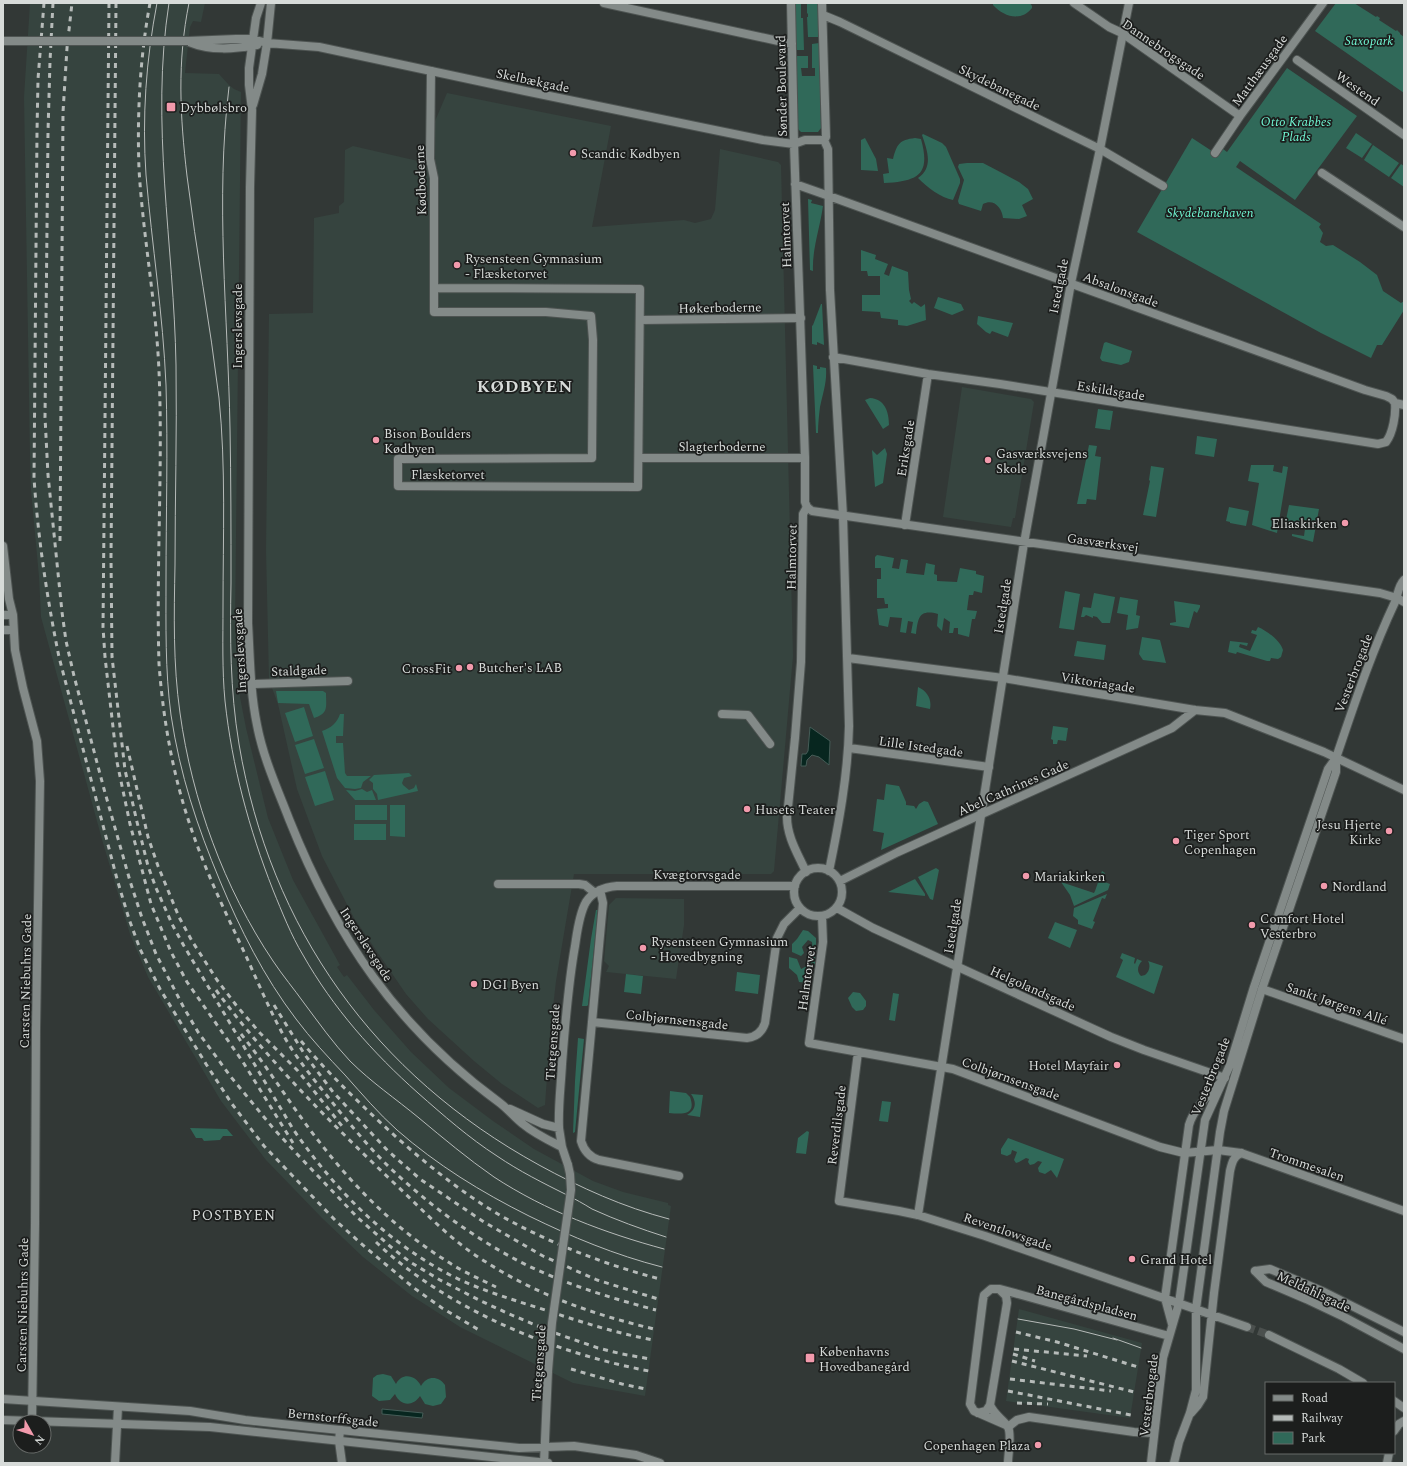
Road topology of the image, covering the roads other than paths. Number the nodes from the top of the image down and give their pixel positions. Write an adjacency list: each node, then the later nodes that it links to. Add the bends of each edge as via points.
1 (261, 3): 12 (street, Ingerslevsgade)
2 (271, 3): 13 (street, Ingerslevsgade)
3 (604, 3): 14 (street)
4 (791, 3): 14 (street, Sønder Boulevard)
5 (822, 3): 9 (street)
6 (1074, 3): 10 (street, Dannebrogsgade)
7 (1128, 3): 10 (street, Istedgade)
8 (1323, 3): 18 (street, Matthæusgade)
9 (822, 15): 20 (street, via 826,137); 22 (street, Skydebanegade)
10 (1122, 33): 18 (street, Dannebrogsgade); 22 (street, Istedgade)
11 (3, 41): 12 (street, bridge, via 188,41 236,38)
12 (252, 43): 13 (street); 17 (street, Ingerslevsgade, via 249,68)
13 (267, 44): 16 (street, Skelbækgade, via 319,47); 17 (street, Ingerslevsgade)
14 (792, 44): 21 (street, Sønder Boulevard)
15 (1298, 60): 19 (street, Westend)
16 (431, 71): 21 (street, Skelbækgade, via 763,140); 30 (street, Kødboderne, via 430,159 434,178)
17 (252, 110): 54 (street, Ingerslevsgade, via 248,586)
18 (1240, 116): 23 (street, Matthæusgade)
19 (1404, 135)
20 (824, 140): 21 (street, Sønder Boulevard, via 805,140); 27 (street, via 828,148)
21 (794, 144): 25 (street, Halmtorvet)
22 (1100, 149): 26 (street, Skydebanegade); 29 (street, Istedgade)
23 (1215, 153)
24 (1322, 173): 28 (street)
25 (795, 184): 27 (street, Absalonsgade); 31 (street, Halmtorvet)
26 (1163, 186)
27 (829, 196): 29 (street, Absalonsgade); 33 (street)
28 (1404, 228)
29 (1071, 283): 35 (street, Istedgade); 36 (street, Absalonsgade, via 1386,396)
30 (434, 288): 32 (street, Flæsketorvet, via 640,289); 38 (street, Flæsketorvet, via 434,312 546,312 592,316 592,458 398,459 398,486 638,487)
31 (801, 318): 32 (street, Høkerboderne); 39 (street, Halmtorvet)
32 (640, 320): 38 (street, Flæsketorvet)
33 (833, 357): 34 (street, Eskildsgade); 41 (street)
34 (928, 374): 35 (street, Eskildsgade); 42 (street, Eriksgade)
35 (1050, 392): 36 (street, Eskildsgade, via 1372,443 1386,442 1389,438); 43 (street, Istedgade)
36 (1395, 403): 37 (street, Absalonsgade)
37 (1404, 405)
38 (639, 458): 39 (street, Slagterboderne)
39 (805, 458): 40 (street, Halmtorvet, via 805,502)
40 (808, 507): 41 (street, Gasværksvej, via 812,511); 64 (street, Halmtorvet, via 803,514 802,635 787,817 791,840)
41 (843, 516): 42 (street, Gasværksvej); 51 (street)
42 (905, 526): 43 (street, Gasværksvej)
43 (1024, 543): 46 (street, Gasværksvej); 52 (street, Istedgade)
44 (3, 546): 48 (street, Carsten Niebuhrs Gade)
45 (1404, 580): 46 (street, Vesterbrogade, via 1400,585)
46 (1402, 598): 59 (street, Vesterbrogade, via 1373,652)
47 (3, 615): 48 (street)
48 (13, 616): 50 (street, Carsten Niebuhrs Gade)
49 (3, 630): 50 (street)
50 (13, 630): 104 (street, Carsten Niebuhrs Gade, via 23,688 37,741 40,781)
51 (848, 658): 52 (street, Viktoriagade); 58 (street)
52 (1003, 678): 55 (street, Viktoriagade); 60 (street, Istedgade)
53 (348, 681): 54 (street, Staldgade)
54 (251, 684): 80 (street, Ingerslevsgade, via 260,737 281,800 310,870 344,934 380,987 413,1026 459,1072)
55 (1194, 710): 59 (street, Viktoriagade, via 1225,713); 62 (street, Abel Cathrines Gade, via 1172,728)
56 (722, 714): 57 (street, via 748,715)
57 (770, 744)
58 (848, 748): 60 (street, Lille Istedgade); 63 (street)
59 (1336, 758): 61 (street, Viktoriagade); 73 (street, Vesterbrogade, via 1336,772); 79 (street, Vesterbrogade, via 1328,769)
60 (989, 767): 62 (street, Istedgade)
61 (1404, 790)
62 (982, 814): 65 (street, Abel Cathrines Gade); 72 (street, Istedgade)
63 (829, 871): 64 (street, via 818,868); 65 (street)
64 (806, 872): 67 (street)
65 (840, 881): 70 (street, via 843,895)
66 (498, 884): 68 (street, via 579,884)
67 (795, 886): 68 (street, Kvægtorvsgade, via 617,886); 69 (street, via 795,899)
68 (597, 891): 74 (street, via 603,903); 81 (street, Tietgensgade, via 587,901 583,910 572,961 565,1025)
69 (800, 908): 71 (street, via 810,915); 74 (street, Colbjørnsensgade, via 784,924 777,938 765,1023 759,1034 747,1038)
70 (837, 908): 71 (street); 72 (street, Helgolandsgade, via 873,928)
71 (822, 916): 76 (street, Halmtorvet, via 823,942)
72 (957, 967): 78 (street, Istedgade); 79 (street, Helgolandsgade, via 1127,1043)
73 (1262, 989): 75 (street, Sankt Jørgens Allé); 83 (street, Vesterbrogade, via 1224,1111)
74 (592, 1022): 87 (street, via 581,1134 584,1149 599,1160)
75 (1404, 1039)
76 (809, 1043): 77 (street, Colbjørnsensgade)
77 (858, 1052): 78 (street, Colbjørnsensgade); 88 (street, Reverdilsgade)
78 (941, 1066): 85 (street, Colbjørnsensgade, via 1160,1147); 90 (street, Istedgade)
79 (1225, 1078): 84 (street, Vesterbrogade, via 1204,1120); 85 (street, via 1191,1117)
80 (505, 1107): 81 (street, Ingerslevsgade, via 542,1124); 82 (street, Ingerslevsgade, via 532,1131)
81 (559, 1128): 82 (street, Tietgensgade)
82 (562, 1147): 120 (street, Tietgensgade, bridge, via 570,1174 571,1190 552,1323)
83 (1218, 1150): 84 (street, Trommesalen); 86 (street, Trommesalen); 94 (street, Vesterbrogade)
84 (1200, 1151): 85 (street, Colbjørnsensgade); 93 (street, Vesterbrogade)
85 (1184, 1153): 92 (street)
86 (1241, 1153): 89 (street, Trommesalen); 95 (street, via 1236,1155 1231,1165)
87 (679, 1176)
88 (839, 1201): 90 (street, Reventlowsgade)
89 (1404, 1211)
90 (918, 1215): 92 (street, Reventlowsgade, via 999,1240)
91 (1000, 1289): 100 (street, Banegårdspladsen); 106 (street, via 1005,1293 1007,1303); 109 (street, via 991,1289 984,1295 983,1300 970,1402 972,1410)
92 (1164, 1298): 93 (street, Reventlowsgade); 96 (street)
93 (1179, 1303): 94 (street, Reventlowsgade); 96 (street, Vesterbrogade)
94 (1196, 1309): 95 (street, Reventlowsgade); 110 (street, Vesterbrogade, via 1197,1385)
95 (1212, 1315): 97 (street, Reventlowsgade); 110 (street, via 1203,1398)
96 (1172, 1325): 100 (street, Vesterbrogade)
97 (1246, 1327)
98 (1404, 1332): 101 (street, Meldahlsgade, via 1322,1291 1270,1269 1255,1271 1266,1282 1344,1317)
99 (1269, 1335): 102 (street)
100 (1169, 1336): 118 (street, Vesterbrogade, via 1163,1358)
101 (1404, 1349)
102 (1361, 1382)
103 (3, 1399): 104 (street, Bernstorffsgade)
104 (32, 1401): 107 (street, Bernstorffsgade); 111 (street, Carsten Niebuhrs Gade)
105 (1395, 1402): 108 (street)
106 (990, 1405): 109 (street, via 986,1411); 115 (street, via 997,1417)
107 (118, 1407): 114 (street); 116 (street, Bernstorffsgade, via 190,1411 245,1420)
108 (1404, 1408)
109 (978, 1413): 115 (street)
110 (1190, 1413): 128 (street, Vesterbrogade)
111 (32, 1414)
112 (52, 1421): 114 (street, Bernstorffsgade)
113 (1404, 1421): 117 (street)
114 (117, 1423): 119 (street, Bernstorffsgade, via 210,1426); 121 (street)
115 (1007, 1426): 118 (street, via 1030,1417); 126 (street, via 1010,1436)
116 (340, 1430): 119 (street); 120 (street, Bernstorffsgade, via 519,1448)
117 (1395, 1430)
118 (1154, 1433): 127 (street, Vesterbrogade)
119 (339, 1440): 122 (street); 123 (street, Bernstorffsgade)
120 (545, 1448): 123 (street, Tietgensgade); 125 (street, Bernstorffsgade, via 574,1446 636,1455)
121 (115, 1463)
122 (342, 1463)
123 (544, 1463): 124 (street, Bernstorffsgade)
124 (548, 1463)
125 (660, 1463)
126 (1008, 1463)
127 (1151, 1463)
128 (1174, 1463)

